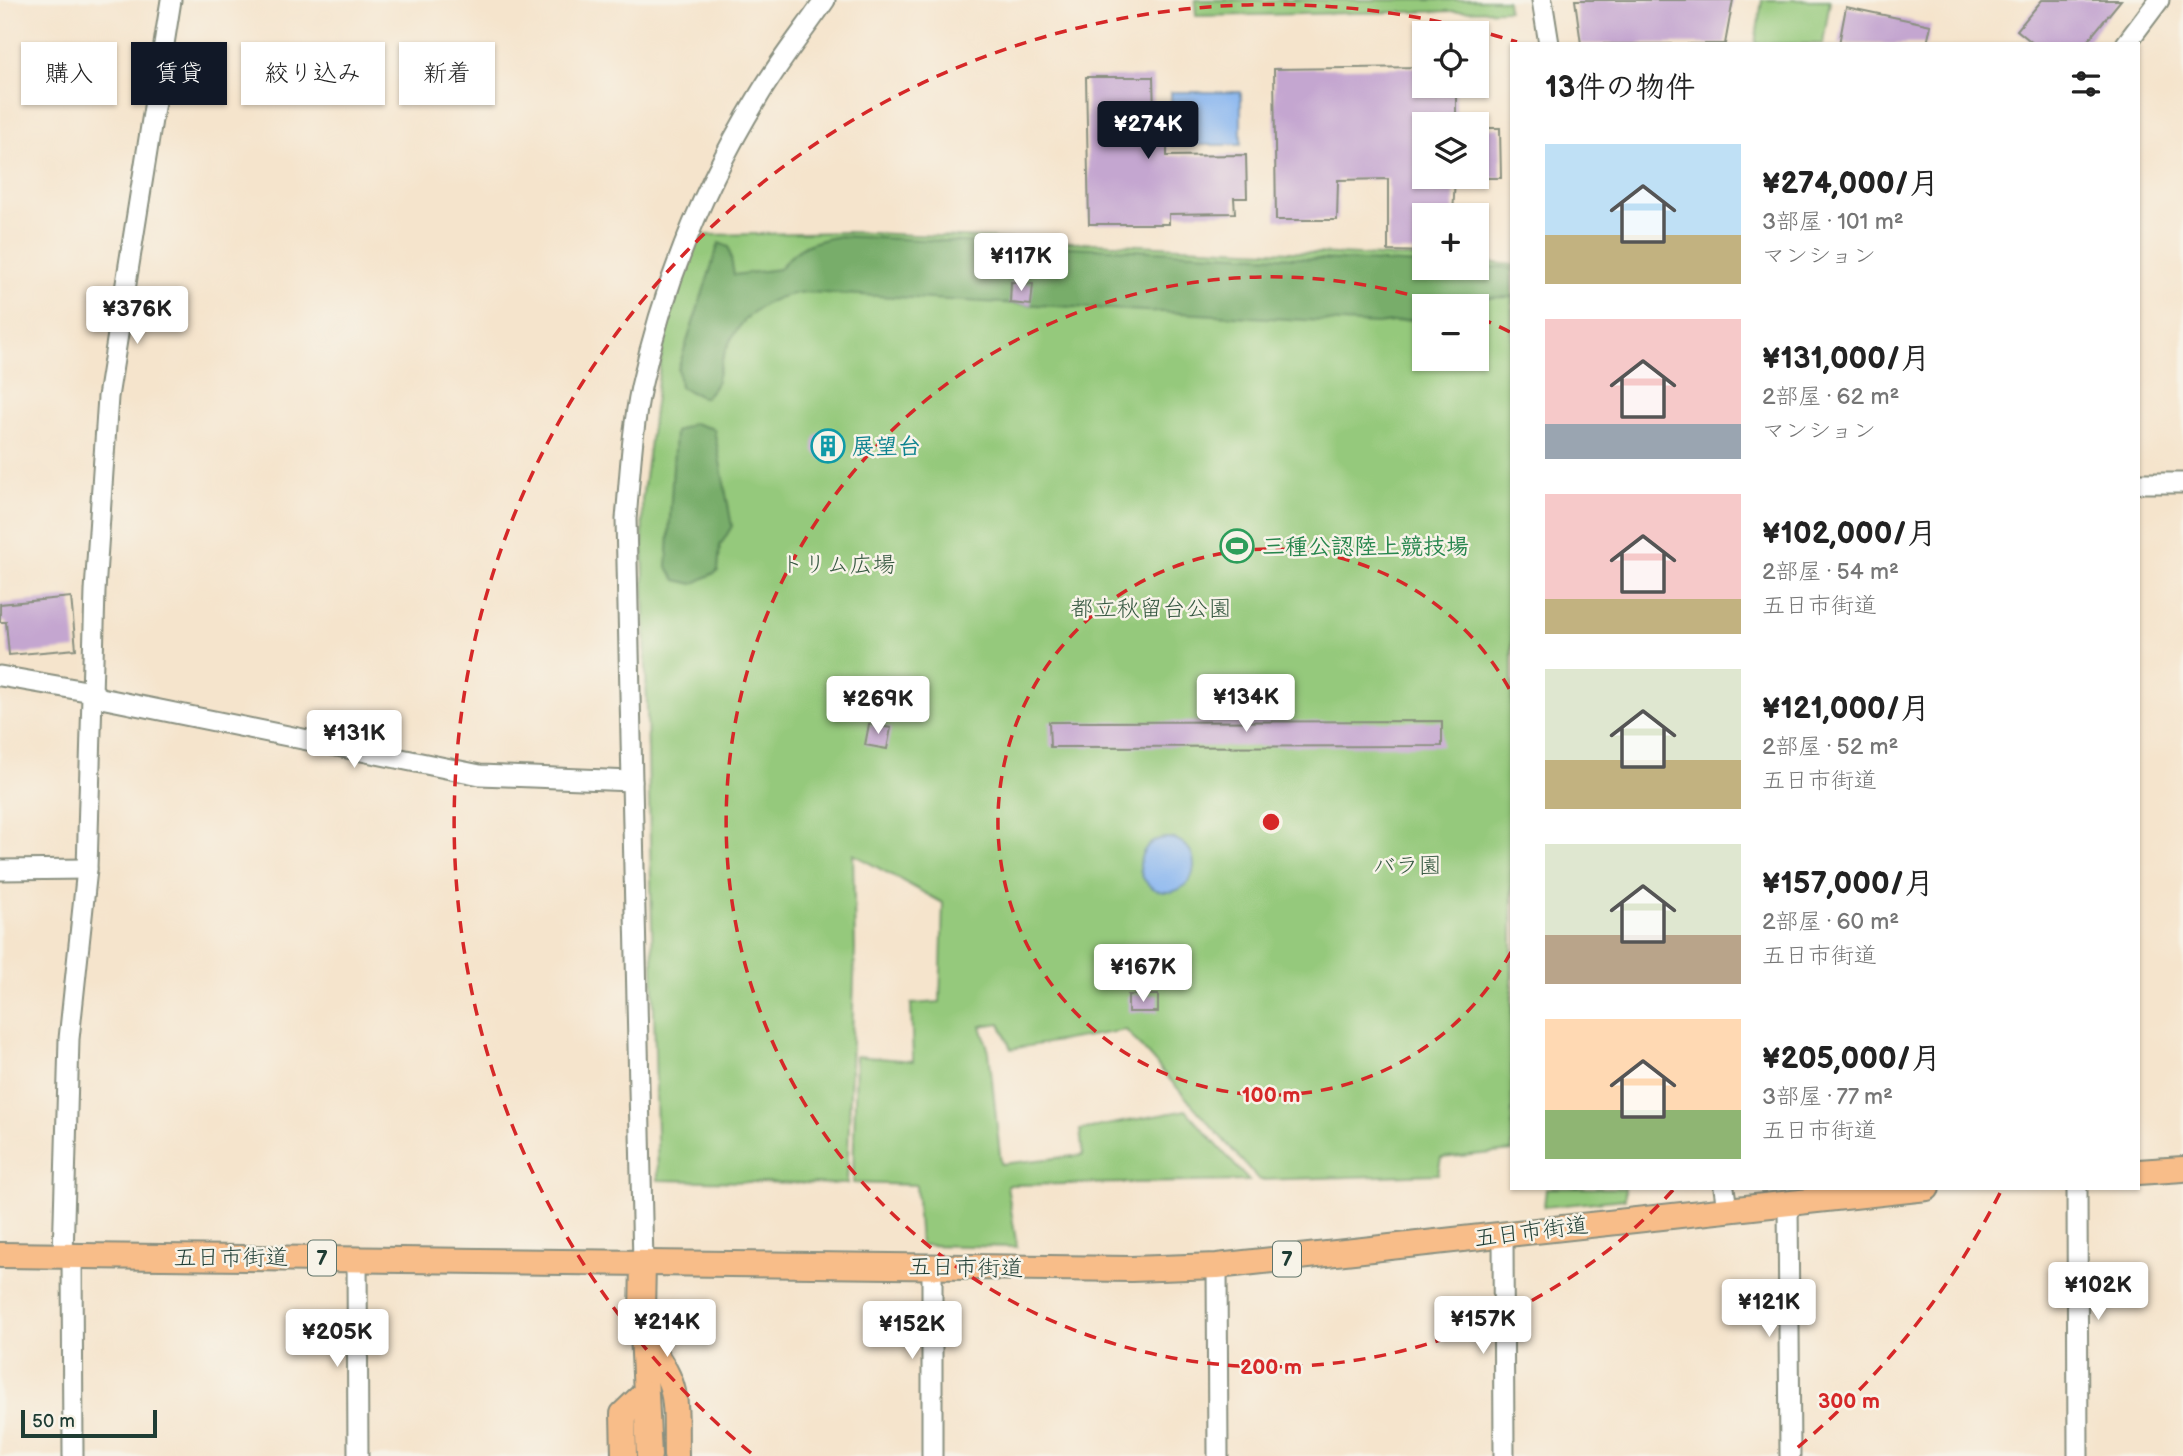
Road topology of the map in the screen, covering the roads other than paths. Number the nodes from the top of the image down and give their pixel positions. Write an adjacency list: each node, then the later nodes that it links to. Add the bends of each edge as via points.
1 (171, 0): 10 (street, via 108,397)
2 (825, 0): 11 (street, via 759,95 719,166 686,236 661,308 634,436 626,519)
3 (1542, 0): 5 (street)
4 (2159, 0): 6 (street)
5 (1549, 42)
6 (2128, 42)
7 (2140, 483): 8 (street)
8 (2183, 483)
9 (0, 676): 10 (street)
10 (92, 692): 11 (street, via 101,698 480,775); 12 (street)
11 (632, 781): 24 (street)
12 (86, 869): 13 (street); 22 (street, via 69,1039)
13 (0, 870)
14 (2183, 1169): 15 (main road)
15 (2140, 1172)
16 (1907, 1190): 19 (main road, 五日市街道 / 7)
17 (2077, 1190): 38 (street)
18 (1725, 1199): 19 (main road, 五日市街道 / 7); 20 (main road, 五日市街道 / 7)
19 (1788, 1202): 37 (street)
20 (1503, 1235): 26 (main road, 五日市街道 / 7); 36 (street)
21 (0, 1255): 22 (main road, 五日市街道 / 7)
22 (68, 1256): 23 (main road, 五日市街道 / 7); 29 (street)
23 (357, 1258): 24 (main road, 五日市街道 / 7); 30 (street)
24 (643, 1263): 25 (main road, 五日市街道 / 7); 27 (main road)
25 (932, 1266): 26 (main road, 五日市街道 / 7); 34 (street)
26 (1217, 1266): 35 (street)
27 (643, 1339): 28 (main road); 33 (main road, via 672,1384)
28 (645, 1393): 31 (main road, via 623,1414); 32 (main road)
29 (73, 1456)
30 (358, 1456)
31 (624, 1456)
32 (649, 1456)
33 (676, 1456)
34 (932, 1456)
35 (1218, 1456)
36 (1504, 1456)
37 (1790, 1456)
38 (2078, 1456)

